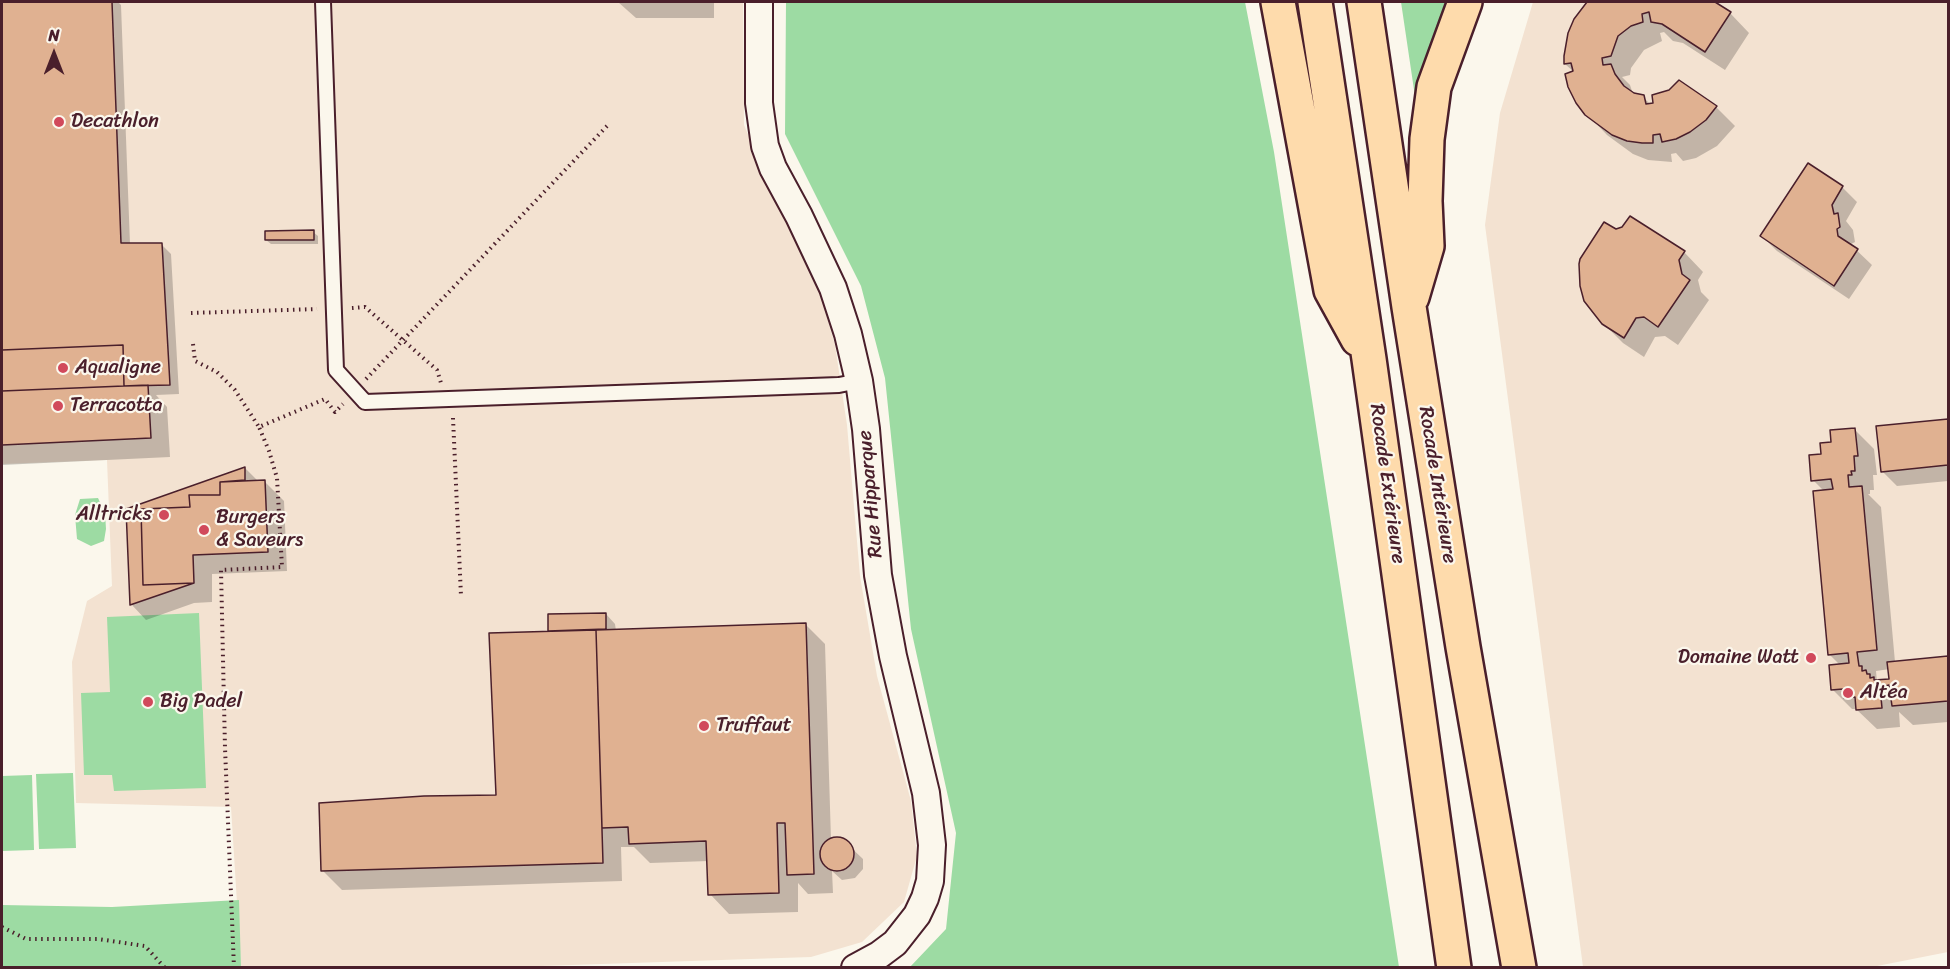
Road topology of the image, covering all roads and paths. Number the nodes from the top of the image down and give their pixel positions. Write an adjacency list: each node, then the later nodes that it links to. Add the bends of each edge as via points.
1 (323, 2): 12 (lane, via 336,370)
2 (759, 2): 11 (street, Rue Hipparque, via 759,103 765,146 833,288)
3 (1278, 2): 10 (highway, via 1331,290)
4 (1315, 2): 10 (highway, Rocade Extérieure)
5 (1364, 2): 8 (highway, Rocade Intérieure)
6 (1465, 2): 8 (highway, via 1434,87 1426,139 1427,246)
7 (607, 126): 12 (path)
8 (1409, 307): 19 (highway, Rocade Intérieure)
9 (193, 344): 13 (path, via 195,361 216,372 235,390)
10 (1369, 359): 18 (highway, Rocade Extérieure)
11 (859, 381): 12 (lane, via 839,386 365,402); 17 (street, Rue Hipparque, via 878,575 892,656 926,793 932,863 925,898 907,930 879,955)
12 (354, 391): 13 (path, via 335,412 325,399)
13 (259, 428): 16 (path, via 276,478 282,567 221,570)
14 (2, 927): 15 (path, via 26,939 98,939 145,946)
15 (165, 968)
16 (234, 968)
17 (855, 968)
18 (1454, 968)
19 (1519, 968)

